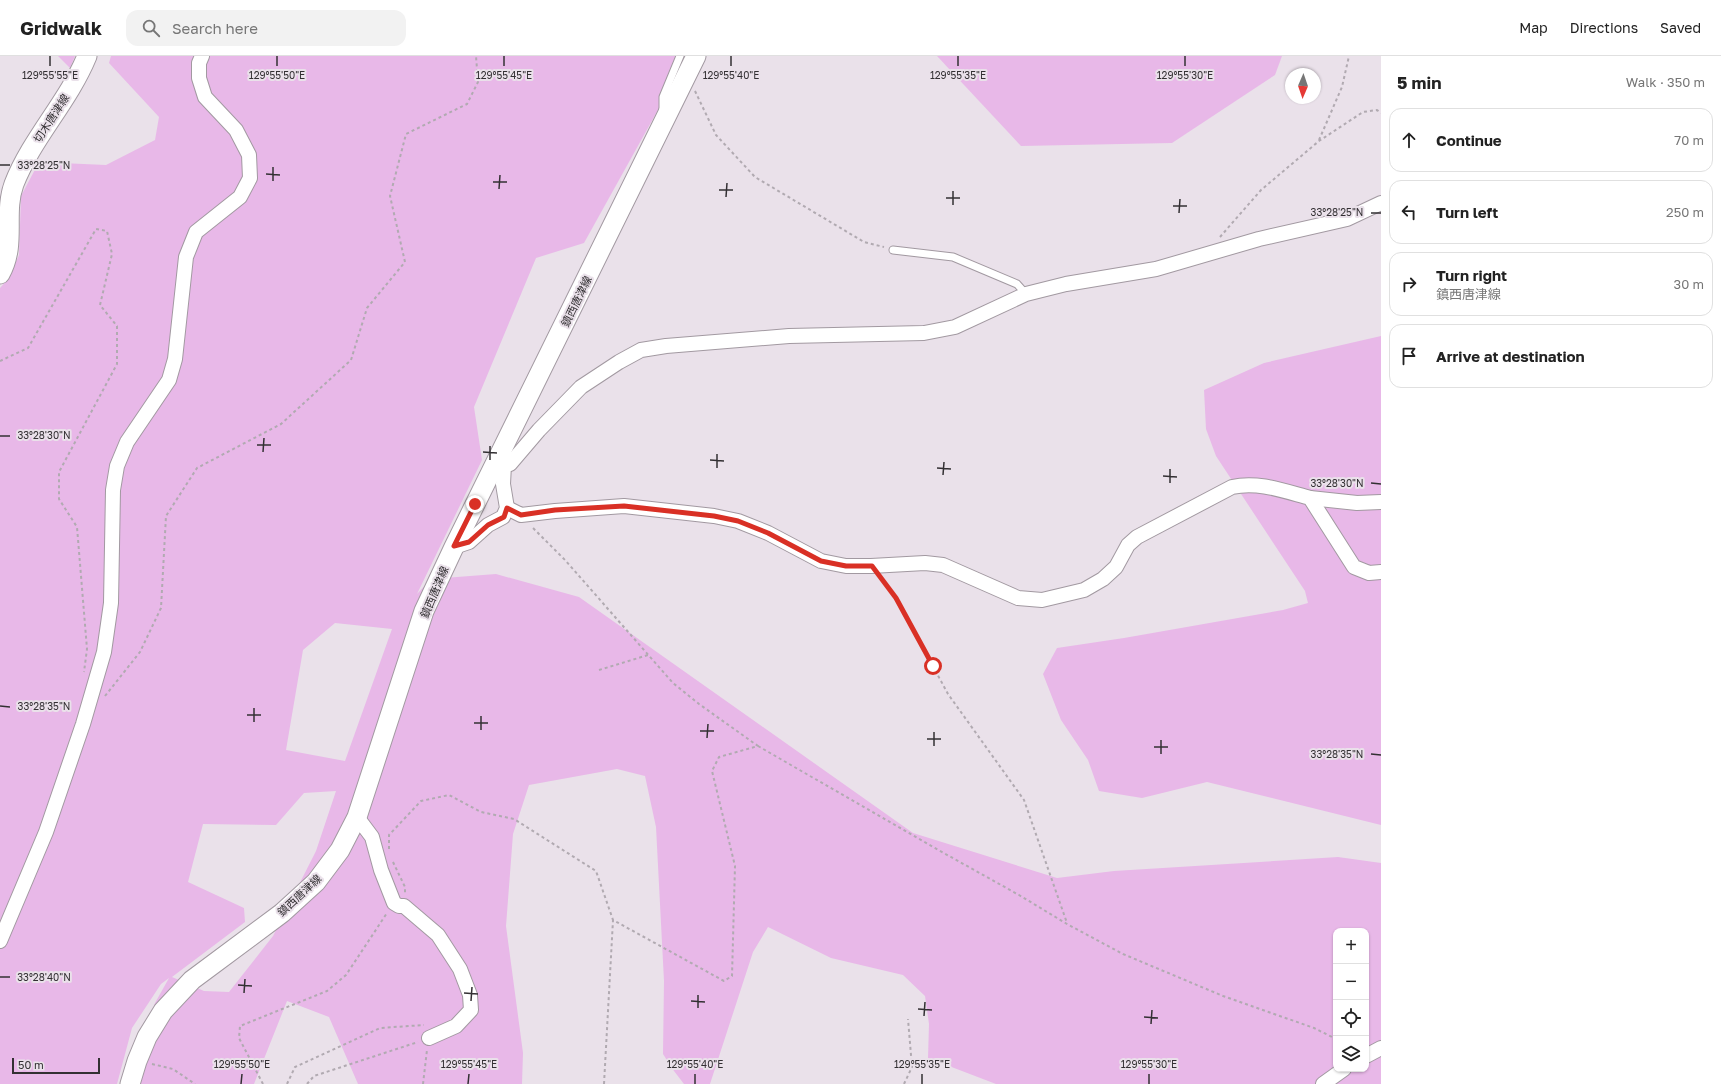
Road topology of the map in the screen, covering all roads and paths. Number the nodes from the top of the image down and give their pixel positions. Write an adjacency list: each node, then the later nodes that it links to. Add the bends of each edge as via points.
1 (87, 56): 14 (main road, 切木唐津線, via 79,75 25,159 14,186 10,202 10,247 6,264)
2 (202, 56): 36 (street, via 198,78 205,97 236,130 249,155 250,178 240,197 196,232 186,257 174,359 169,380 127,442 117,466 113,490 111,603 104,652 83,724 46,832)
3 (476, 56): 28 (path, via 478,82 467,104 406,134 390,196 405,262 368,308 351,360 281,424 197,468 166,516 161,608 140,652)
4 (680, 56): 9 (lane, via 663,97)
5 (696, 56): 9 (main road, 鎮西唐津線)
6 (1348, 56): 10 (path, via 1342,87)
7 (695, 90): 13 (path, via 716,135 754,177 864,242)
8 (1381, 113): 10 (path, via 1377,110 1364,112)
9 (663, 125): 17 (main road, 鎮西唐津線)
10 (1319, 141): 12 (path, via 1261,190)
11 (1381, 203): 15 (street, via 1346,219 1259,238 1156,269 1066,284)
12 (1220, 237)
13 (893, 250): 15 (lane, via 952,258 1017,284)
14 (0, 274)
15 (1026, 294): 17 (street, via 955,327 924,333 789,336 642,350 580,387 538,430 510,464)
16 (0, 361): 27 (path, via 28,348 96,228 107,232 112,254 100,304 117,326 117,364 59,472 59,499 77,527 87,649)
17 (500, 463): 20 (street); 22 (main road, 鎮西唐津線)
18 (1310, 498): 19 (street, via 1358,503); 23 (street, via 1271,487 1245,484 1232,487 1137,537 1128,545 1116,567 1103,579 1084,590 1042,600 1018,598 943,565 925,563); 24 (street, via 1354,568 1369,573)
19 (1381, 502)
20 (507, 508): 21 (street); 22 (street, via 504,517 488,525 469,542)
21 (521, 515): 23 (street, via 555,510 624,506 714,516 738,521 768,533 821,561 846,566); 25 (path, via 565,560)
22 (454, 546): 30 (main road, 鎮西唐津線, via 424,611)
23 (872, 566): 35 (path, via 896,598 948,694 1024,800)
24 (1381, 572)
25 (648, 655): 26 (path); 29 (path, via 683,692)
26 (599, 670)
27 (83, 677)
28 (102, 700)
29 (758, 746): 34 (path, via 719,757 712,771 735,866 732,976 724,981); 35 (path)
30 (357, 817): 33 (street, via 372,838 381,870); 41 (main road, 鎮西唐津線, via 340,850 316,882 282,912 192,980 163,1011)
31 (389, 854): 34 (path, via 389,835 421,801 450,795 481,812 514,819 596,871)
32 (392, 860): 33 (path, via 405,887)
33 (399, 904): 39 (street, via 438,935 460,969 470,995 471,1010 456,1026); 45 (path, via 346,975 327,991 240,1026 239,1038)
34 (613, 920): 49 (path)
35 (1067, 924): 40 (path, via 1124,954 1223,996 1314,1028)
36 (0, 940)
37 (908, 1019): 50 (path, via 912,1067)
38 (431, 1023): 46 (path, via 424,1026 380,1028 295,1067)
39 (429, 1038): 47 (path, via 314,1076); 48 (path)
40 (1333, 1038)
41 (137, 1060): 43 (main road, 鎮西唐津線); 44 (path, via 173,1069)
42 (1340, 1072): 51 (street)
43 (130, 1084)
44 (195, 1084)
45 (263, 1084)
46 (287, 1084)
47 (307, 1084)
48 (423, 1084)
49 (604, 1084)
50 (904, 1084)
51 (1323, 1084)

